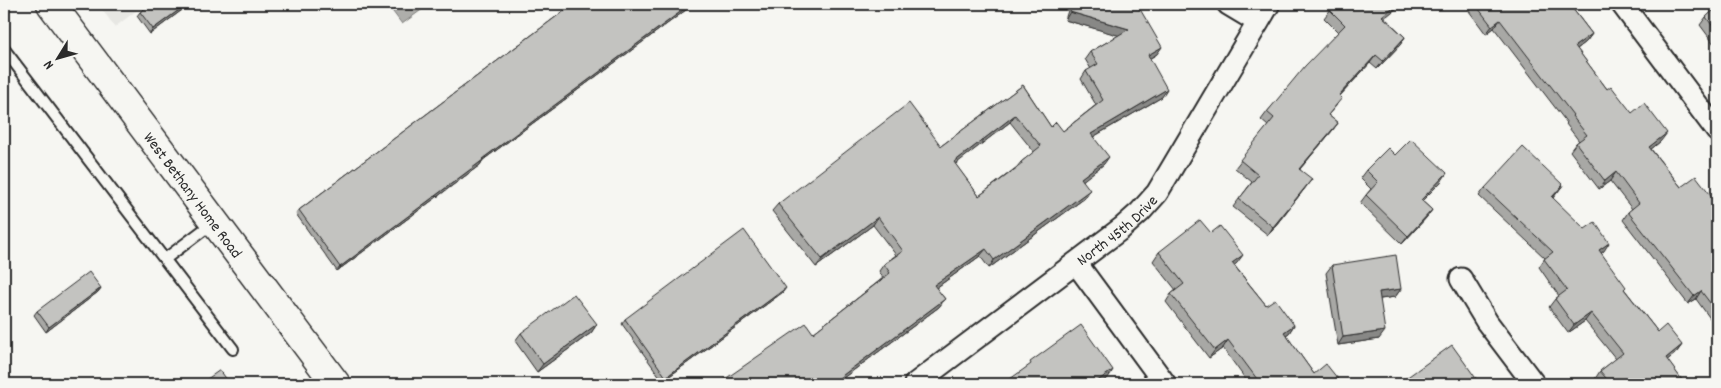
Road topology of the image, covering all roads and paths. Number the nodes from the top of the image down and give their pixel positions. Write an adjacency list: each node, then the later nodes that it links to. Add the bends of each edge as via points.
1 (51, 4): 7 (main road, West Bethany Home Road)
2 (1228, 4): 4 (street, North 45th Drive)
3 (1622, 4): 6 (street)
4 (1264, 13): 9 (street, North 45th Drive, via 1157,192 1134,218)
5 (4, 48): 8 (lane)
6 (1717, 131)
7 (214, 222): 8 (lane); 12 (main road, West Bethany Home Road)
8 (165, 259): 11 (lane)
9 (1076, 263): 13 (street, North 45th Drive); 14 (street)
10 (1461, 280): 15 (street, via 1487,322)
11 (233, 349)
12 (336, 384)
13 (915, 384)
14 (1165, 384)
15 (1534, 384)

